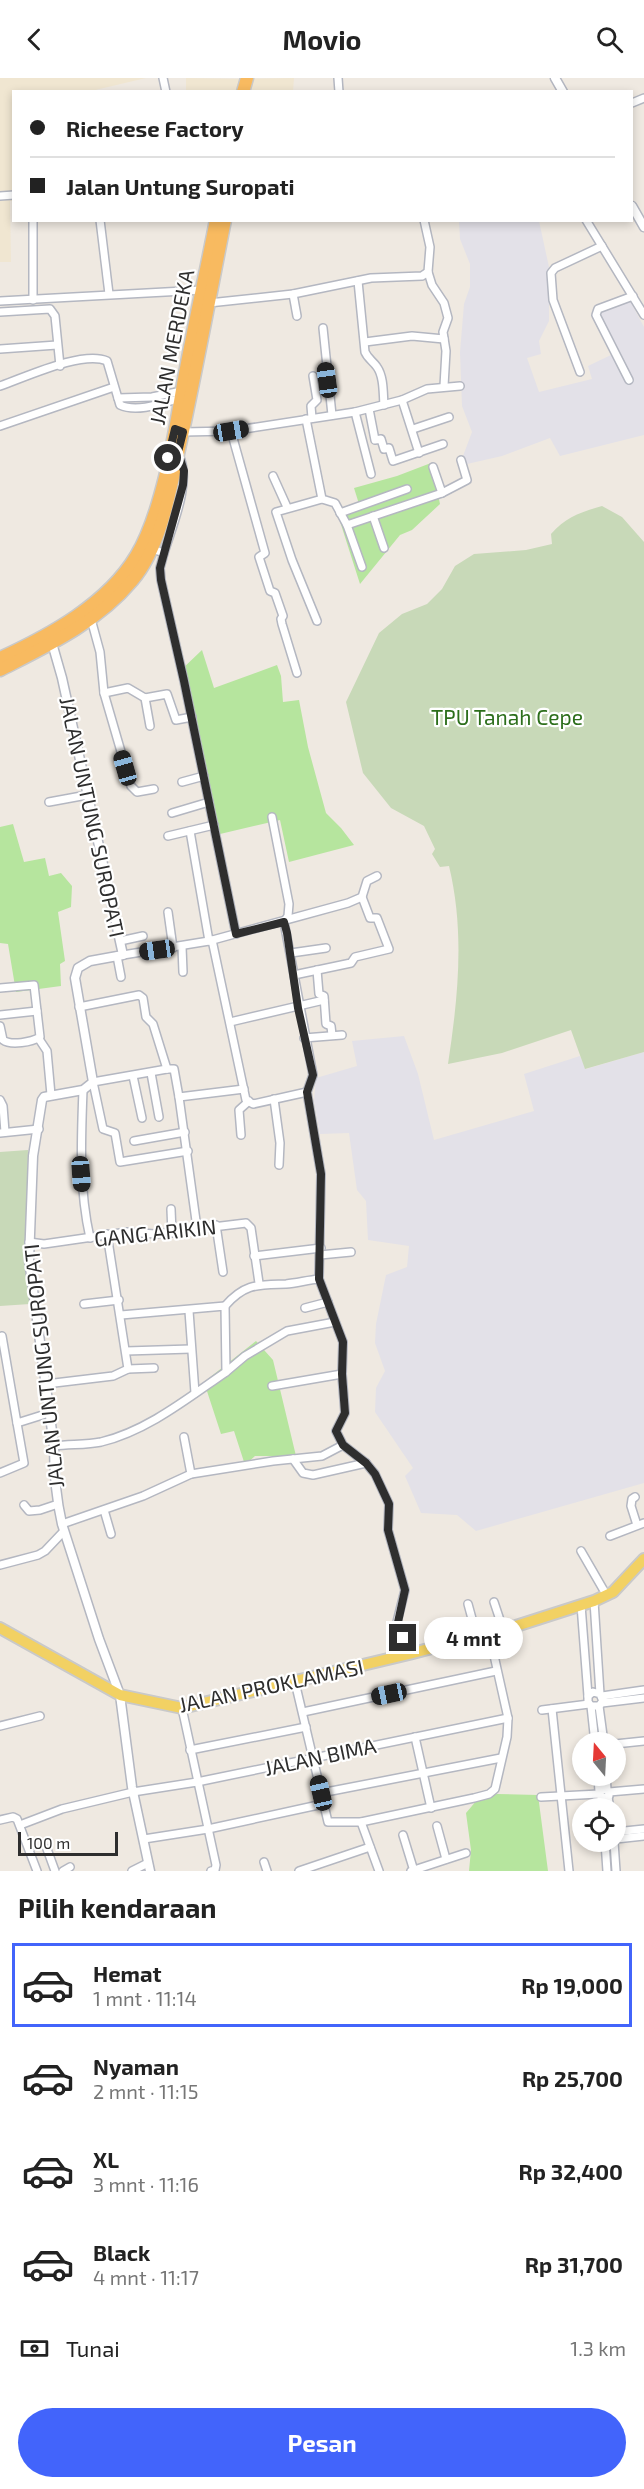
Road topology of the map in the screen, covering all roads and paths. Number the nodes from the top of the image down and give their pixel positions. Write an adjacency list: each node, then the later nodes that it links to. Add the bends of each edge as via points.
1 (633, 209): 8 (street)
2 (33, 222): 16 (street)
3 (100, 222): 12 (street)
4 (216, 222): 14 (highway, JALAN MERDEKA)
5 (225, 222): 14 (highway, JALAN MERDEKA)
6 (424, 222): 10 (street, via 430,247)
7 (587, 222): 9 (street)
8 (644, 227)
9 (602, 246): 15 (street); 27 (street, via 551,273 553,300)
10 (428, 272): 11 (street, via 422,276); 22 (street, via 448,318)
11 (358, 281): 13 (street); 23 (street)
12 (109, 294): 14 (street); 16 (street)
13 (293, 294): 14 (street); 20 (street)
14 (207, 295): 34 (highway, JALAN MERDEKA); 44 (highway)
15 (633, 296): 19 (street); 29 (street, via 598,309 596,315)
16 (33, 300): 17 (street)
17 (0, 302)
18 (0, 312): 24 (street, via 50,309 55,316)
19 (644, 315)
20 (297, 316)
21 (323, 328): 39 (street)
22 (444, 339): 23 (street, via 412,336); 31 (street)
23 (364, 342): 36 (street, via 369,360 381,376)
24 (57, 345): 25 (street); 26 (street)
25 (0, 349)
26 (60, 366): 30 (street); 33 (street, via 99,358 107,362)
27 (580, 372)
28 (313, 376): 41 (street, via 317,400 311,406)
29 (629, 380)
30 (0, 386)
31 (444, 386): 32 (street); 35 (street)
32 (460, 386)
33 (114, 387): 34 (street, via 120,405 125,408); 42 (street)
34 (181, 395): 44 (highway, JALAN MERDEKA)
35 (402, 400): 36 (street); 43 (street)
36 (384, 405): 37 (street)
37 (369, 409): 38 (street); 47 (street, via 375,440 381,439 384,449 389,448 393,461)
38 (355, 411): 39 (street); 50 (street)
39 (332, 415): 41 (street)
40 (449, 417): 43 (street)
41 (309, 418): 45 (street); 54 (street)
42 (0, 426)
43 (413, 429): 47 (street)
44 (179, 431): 45 (street); 60 (highway); 65 (highway, JALAN MERDEKA, via 153,517 136,557 102,598 35,642)
45 (231, 431): 67 (street, via 265,553 259,557 283,616)
46 (443, 444): 47 (street)
47 (419, 453)
48 (461, 460): 53 (street, via 467,480)
49 (434, 467): 53 (street)
50 (371, 474)
51 (273, 476): 55 (street)
52 (407, 489): 56 (street)
53 (442, 493): 57 (street)
54 (322, 499): 55 (street); 56 (street, via 335,503)
55 (287, 507): 63 (street, via 276,512)
56 (340, 513): 58 (street)
57 (373, 516): 58 (street); 59 (street)
58 (347, 525): 61 (street)
59 (384, 548)
60 (158, 551): 62 (highway, via 134,580); 70 (street)
61 (362, 567)
62 (91, 619): 64 (highway); 68 (street, via 100,652)
63 (317, 621)
64 (52, 643): 66 (highway); 75 (street, JALAN UNTUNG SUROPATI)
65 (0, 658)
66 (0, 670)
67 (297, 673)
68 (104, 693): 69 (street, via 128,688); 74 (street, via 131,786 137,792)
69 (145, 698): 70 (street, via 167,694 176,720); 71 (street)
70 (192, 717): 72 (street)
71 (150, 726)
72 (204, 776): 73 (street); 77 (street)
73 (182, 782)
74 (154, 789)
75 (87, 795): 76 (street); 90 (street, JALAN UNTUNG SUROPATI)
76 (50, 802)
77 (209, 802): 78 (street); 80 (street)
78 (172, 813)
79 (272, 817): 86 (street, via 289,904)
80 (214, 825): 81 (street); 87 (street)
81 (189, 831): 82 (street); 89 (street)
82 (168, 836)
83 (377, 876): 84 (street, via 367,881)
84 (362, 897): 86 (street); 96 (street, via 369,917 377,918 389,949)
85 (168, 912): 92 (street)
86 (284, 922): 87 (street); 94 (street)
87 (236, 934): 89 (street)
88 (142, 936): 90 (street)
89 (211, 940): 91 (street); 106 (street)
90 (120, 941): 95 (street, JALAN UNTUNG SUROPATI)
91 (182, 946): 92 (street); 97 (street)
92 (174, 948): 95 (street)
93 (326, 948): 94 (street)
94 (291, 953): 98 (street)
95 (120, 956): 99 (street); 102 (street, JALAN UNTUNG SUROPATI, via 90,961 78,968 75,978)
96 (317, 970): 98 (street); 101 (street, via 319,994 324,995)
97 (183, 972)
98 (294, 975): 103 (street)
99 (121, 977)
100 (0, 988): 104 (street, via 34,985)
101 (324, 1000): 103 (street); 108 (street)
102 (79, 1007): 112 (street, via 139,995); 115 (street, JALAN UNTUNG SUROPATI)
103 (298, 1008): 106 (street); 110 (street)
104 (38, 1011): 105 (street); 111 (street)
105 (0, 1015)
106 (230, 1022): 116 (street)
107 (0, 1026): 111 (street, via 7,1043)
108 (332, 1035): 109 (street); 110 (street)
109 (342, 1035)
110 (304, 1038): 118 (street, via 313,1075)
111 (39, 1039): 119 (street, via 47,1051)
112 (167, 1069): 113 (street); 120 (street, via 174,1070)
113 (151, 1073): 114 (street); 124 (street)
114 (133, 1076): 115 (street); 125 (street)
115 (93, 1083): 117 (street); 131 (street, via 103,1129 115,1133 120,1162)
116 (244, 1089): 120 (street); 123 (street)
117 (83, 1090): 119 (street); 138 (street, via 80,1157)
118 (307, 1092): 121 (street); 140 (street, via 321,1174)
119 (51, 1095): 126 (street, JALAN UNTUNG SUROPATI, via 42,1100)
120 (179, 1097): 127 (street)
121 (274, 1099): 123 (street, via 253,1104); 132 (street)
122 (0, 1100): 128 (street)
123 (249, 1101): 129 (street, via 239,1110)
124 (159, 1116)
125 (142, 1118)
126 (39, 1129): 128 (street); 139 (street, JALAN UNTUNG SUROPATI, via 33,1156)
127 (185, 1132): 130 (street); 131 (street)
128 (3, 1133)
129 (241, 1135)
130 (134, 1141)
131 (188, 1151): 135 (street)
132 (279, 1165)
133 (171, 1209): 136 (street)
134 (216, 1226): 135 (street, GANG ARIKIN); 142 (street, GANG ARIKIN, via 246,1223 251,1228); 143 (street)
135 (197, 1228): 136 (street, GANG ARIKIN)
136 (172, 1233): 137 (street, GANG ARIKIN)
137 (107, 1234): 138 (street, GANG ARIKIN); 146 (street)
138 (90, 1238): 139 (street, GANG ARIKIN)
139 (29, 1242): 161 (street, JALAN UNTUNG SUROPATI)
140 (321, 1251): 141 (street); 142 (street); 144 (street)
141 (351, 1252)
142 (254, 1256): 145 (street, GANG ARIKIN)
143 (223, 1272)
144 (319, 1279): 145 (street); 147 (street)
145 (259, 1284): 149 (street, via 236,1294)
146 (118, 1300): 148 (street); 152 (street)
147 (328, 1302): 150 (street); 153 (street)
148 (84, 1304)
149 (225, 1306): 151 (street); 159 (street)
150 (305, 1308)
151 (189, 1311): 152 (street); 155 (street)
152 (121, 1315): 156 (street)
153 (335, 1322): 159 (street, via 290,1330); 160 (street, via 343,1342)
154 (2, 1336): 165 (street)
155 (191, 1349): 156 (street); 163 (street)
156 (126, 1351): 158 (street)
157 (154, 1368): 158 (street)
158 (128, 1369): 161 (street, via 113,1376)
159 (226, 1372): 163 (street)
160 (342, 1374): 162 (street); 167 (street, via 345,1413 336,1431)
161 (46, 1384): 164 (street, JALAN UNTUNG SUROPATI)
162 (272, 1386)
163 (195, 1393): 168 (street, via 170,1412 118,1436 100,1442)
164 (49, 1413): 165 (street); 168 (street, JALAN UNTUNG SUROPATI)
165 (17, 1423): 171 (street, via 24,1463)
166 (184, 1437): 172 (street)
167 (343, 1445): 169 (street, via 322,1456); 170 (street)
168 (54, 1446): 174 (street, JALAN UNTUNG SUROPATI)
169 (293, 1460): 170 (street, via 303,1473 313,1475); 172 (street)
170 (366, 1463): 193 (street, via 389,1504 388,1530 405,1590 398,1622)
171 (0, 1473)
172 (191, 1474): 176 (street)
173 (635, 1497): 177 (street, via 631,1506)
174 (58, 1504): 175 (street, via 29,1511); 178 (street, JALAN UNTUNG SUROPATI)
175 (24, 1505)
176 (104, 1510): 178 (street); 179 (street)
177 (640, 1524): 180 (street)
178 (63, 1527): 183 (street, via 39,1555); 197 (street, JALAN UNTUNG SUROPATI)
179 (111, 1534)
180 (610, 1536)
181 (581, 1551): 184 (street)
182 (644, 1560): 184 (main road, JALAN PROKLAMASI)
183 (0, 1565)
184 (607, 1596): 185 (main road, JALAN PROKLAMASI)
185 (594, 1601): 188 (main road, JALAN PROKLAMASI); 200 (street)
186 (494, 1602): 190 (street)
187 (468, 1604): 192 (street)
188 (581, 1605): 190 (main road, JALAN PROKLAMASI); 198 (street)
189 (0, 1628): 197 (main road, JALAN PROKLAMASI)
190 (503, 1629): 191 (main road, JALAN PROKLAMASI)
191 (489, 1633): 192 (main road, JALAN PROKLAMASI); 194 (street)
192 (477, 1637): 193 (main road, JALAN PROKLAMASI)
193 (409, 1654): 195 (main road, JALAN PROKLAMASI)
194 (496, 1671): 204 (street); 206 (street)
195 (295, 1682): 201 (main road, JALAN PROKLAMASI); 204 (street)
196 (644, 1690): 200 (street)
197 (120, 1695): 201 (main road, JALAN PROKLAMASI); 223 (street, JALAN UNTUNG SUROPATI)
198 (588, 1696): 200 (street); 200 (street, via 595,1692)
199 (644, 1698): 200 (street)
200 (597, 1702): 202 (street); 207 (street)
201 (182, 1708): 215 (street)
202 (552, 1709): 203 (street); 227 (street)
203 (542, 1710)
204 (303, 1712): 209 (street)
205 (40, 1716): 208 (street)
206 (508, 1718): 212 (street, JALAN BIMA); 217 (street)
207 (597, 1722): 210 (street); 211 (street)
208 (0, 1726)
209 (306, 1727): 215 (street); 216 (street)
210 (596, 1732)
211 (600, 1732)
212 (415, 1737): 216 (street, JALAN BIMA); 218 (street)
213 (644, 1741): 214 (street)
214 (626, 1742)
215 (190, 1750): 219 (street)
216 (313, 1758): 219 (street, JALAN BIMA); 224 (street)
217 (501, 1758): 218 (street); 232 (street, via 494,1790)
218 (423, 1773): 224 (street); 232 (street)
219 (197, 1782): 223 (street, JALAN BIMA); 238 (street)
220 (602, 1786): 225 (street)
221 (605, 1786): 225 (street)
222 (644, 1789): 225 (street)
223 (133, 1792): 233 (street, JALAN BIMA); 243 (street, JALAN UNTUNG SUROPATI)
224 (321, 1793): 231 (street)
225 (604, 1793): 227 (street); 228 (street); 229 (street)
226 (541, 1797): 227 (street)
227 (561, 1797): 261 (street)
228 (603, 1798)
229 (606, 1798)
230 (59, 1801): 233 (street)
231 (323, 1804): 235 (street, via 330,1823); 238 (street)
232 (431, 1808): 235 (street)
233 (62, 1809): 236 (street, JALAN BIMA)
234 (0, 1820): 236 (street, via 13,1817)
235 (361, 1822): 245 (street)
236 (20, 1825): 253 (street)
237 (437, 1826): 250 (street)
238 (208, 1829): 243 (street); 256 (street, via 216,1865)
239 (644, 1829): 240 (street)
240 (626, 1831)
241 (403, 1835): 260 (street)
242 (644, 1836): 244 (street)
243 (144, 1839): 252 (street, JALAN UNTUNG SUROPATI)
244 (626, 1839)
245 (370, 1847): 258 (street); 259 (street)
246 (47, 1849): 254 (street)
247 (606, 1852): 262 (street)
248 (615, 1852): 263 (street)
249 (466, 1853): 250 (street)
250 (447, 1858): 260 (street)
251 (264, 1862): 257 (street)
252 (149, 1867): 255 (street)
253 (37, 1871)
254 (55, 1871)
255 (132, 1871)
256 (210, 1871)
257 (267, 1871)
258 (298, 1871)
259 (379, 1871)
260 (413, 1871)
261 (569, 1871)
262 (607, 1871)
263 (616, 1871)

